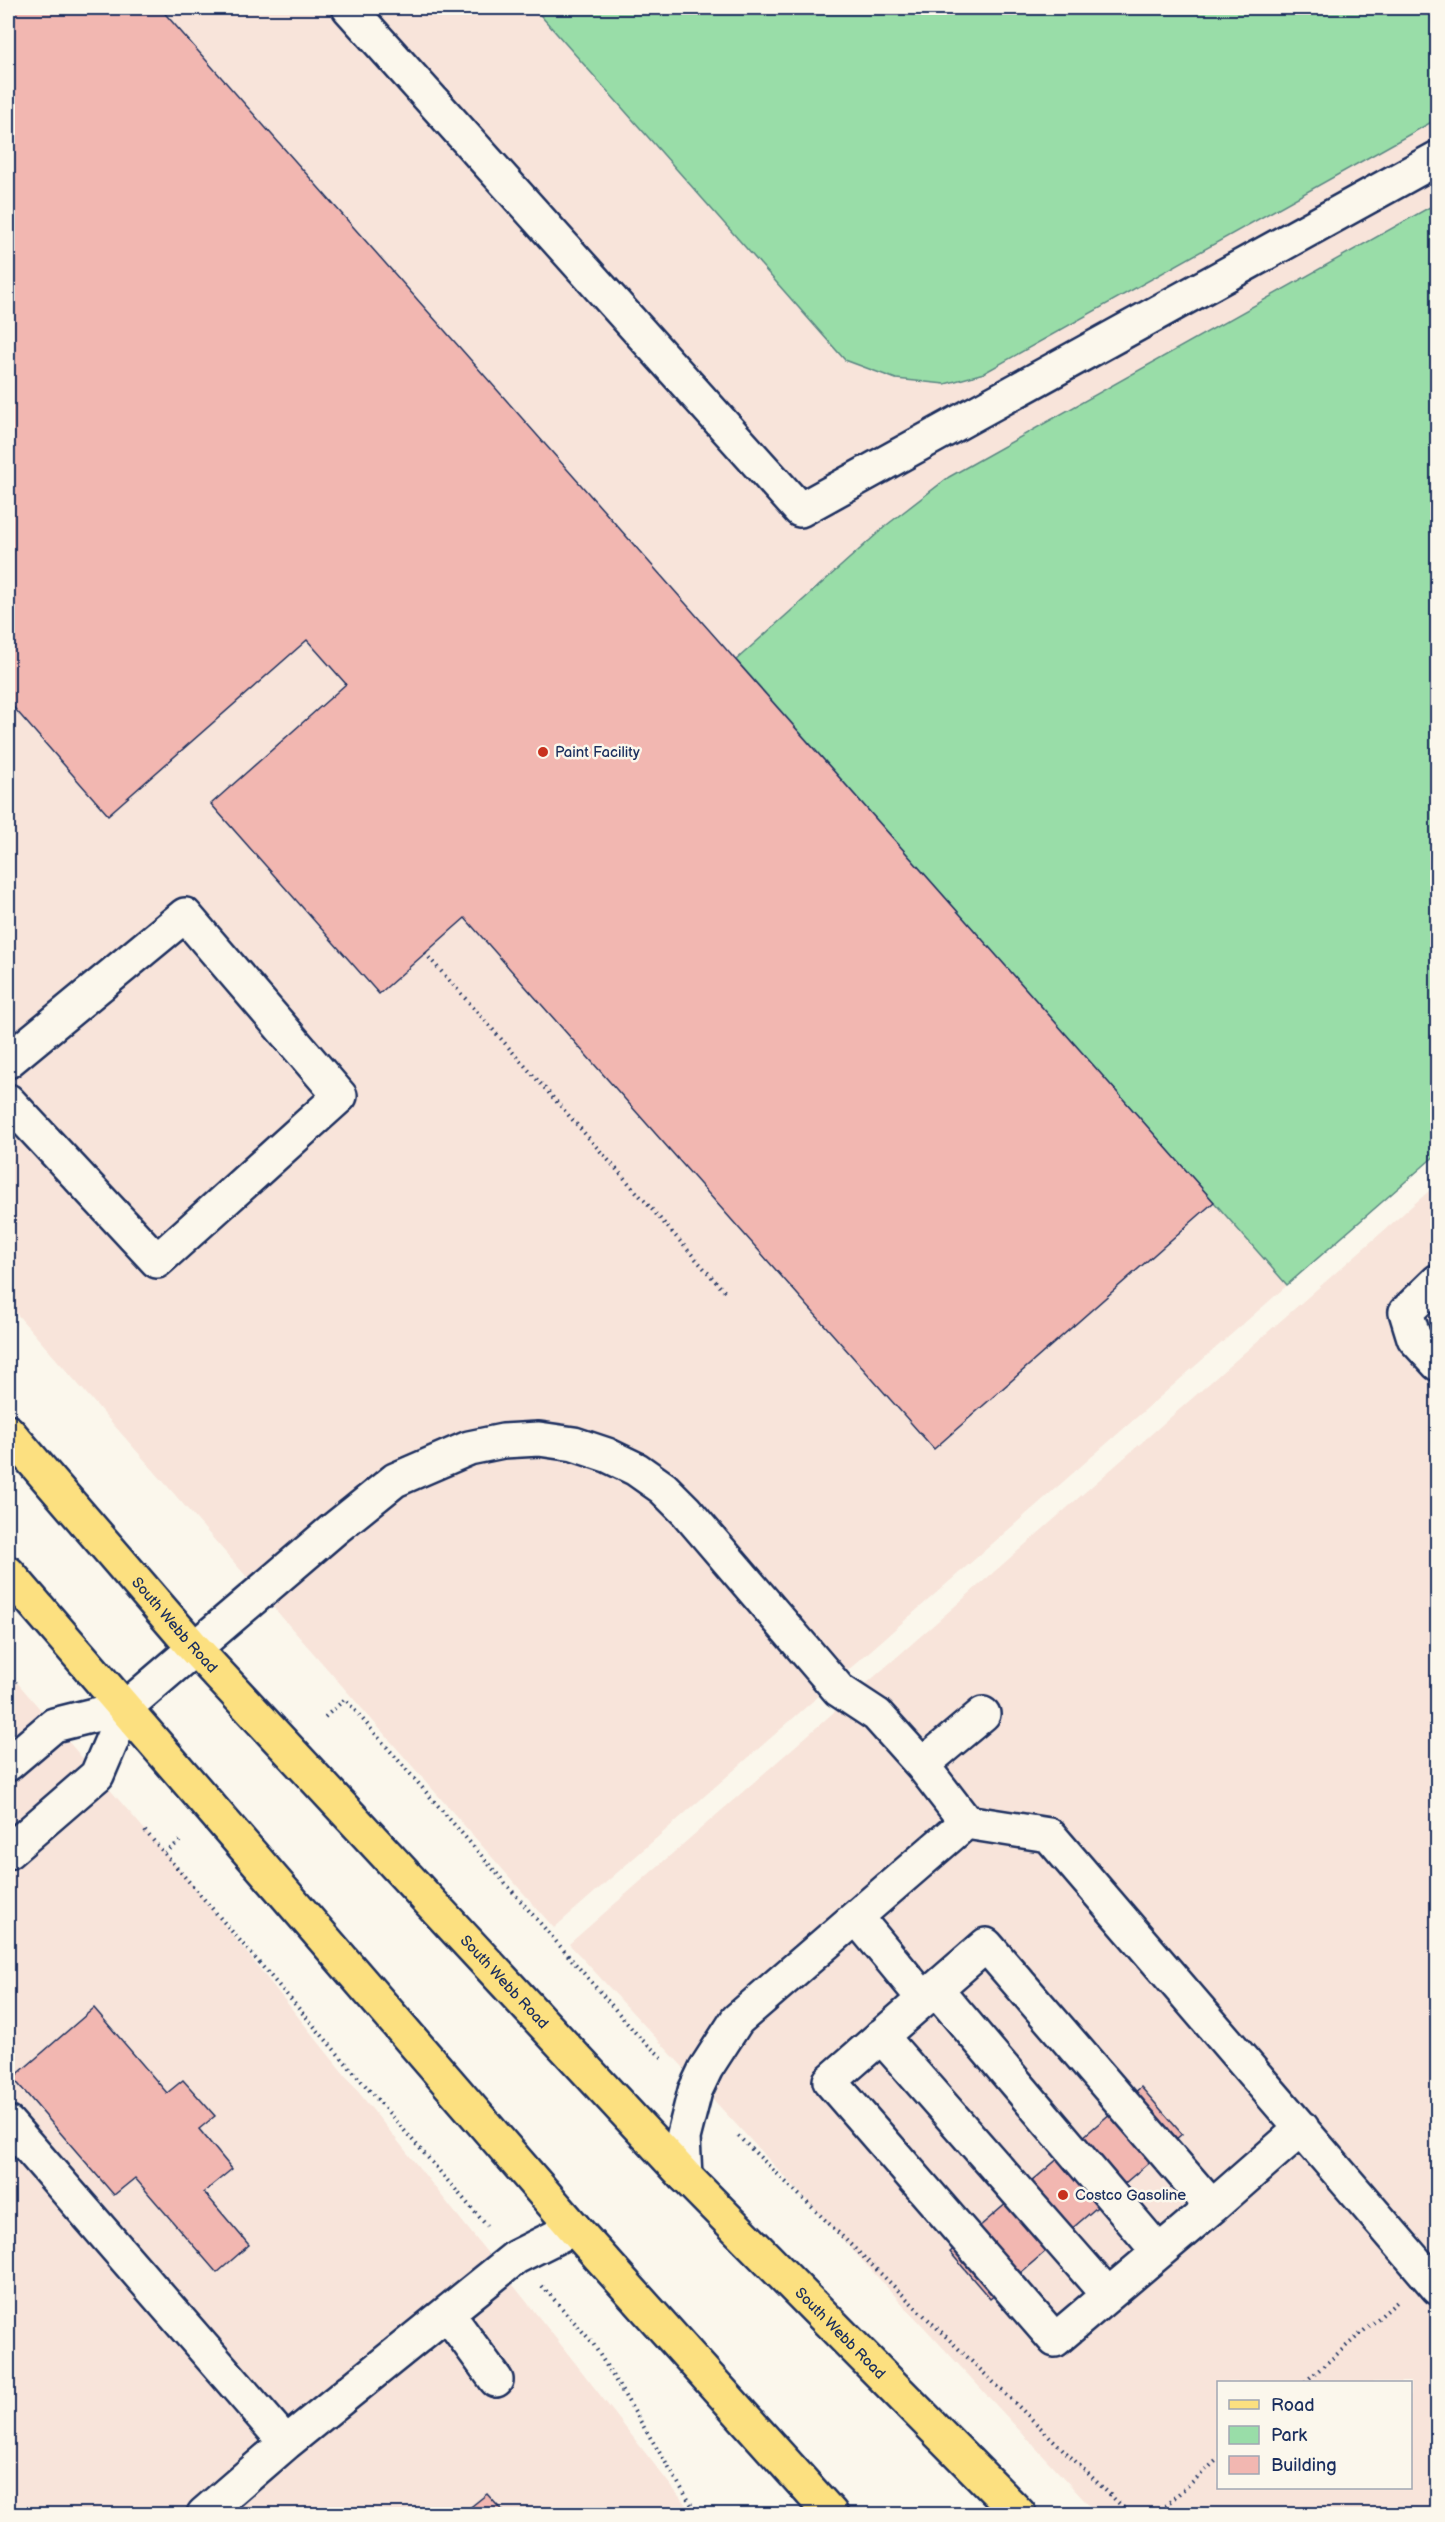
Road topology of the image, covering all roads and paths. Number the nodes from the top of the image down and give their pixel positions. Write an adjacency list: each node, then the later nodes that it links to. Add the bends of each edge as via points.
1 (349, 8): 2 (street, via 800,510)
2 (1437, 158)
3 (425, 953): 7 (path)
4 (8, 1061): 5 (street, via 185,915 340,1095 157,1261)
5 (8, 1101)
6 (1437, 1281): 8 (street, via 1406,1312 1414,1338)
7 (725, 1292)
8 (1437, 1364)
9 (8, 1432): 11 (main road, South Webb Road)
10 (8, 1573): 14 (main road)
11 (194, 1648): 14 (street); 18 (street, via 395,1480 469,1448 503,1441 538,1439 573,1444 626,1464 663,1488 839,1690 877,1715); 31 (main road, South Webb Road)
12 (8, 1673): 13 (path)
13 (16, 1683)
14 (126, 1707): 17 (street, via 54,1725); 22 (street, via 97,1775); 34 (main road)
15 (983, 1714): 18 (street)
16 (325, 1717): 27 (path, via 345,1699 640,2038)
17 (8, 1764)
18 (922, 1765): 19 (street)
19 (966, 1822): 24 (street); 29 (street, via 1049,1835)
20 (145, 1831): 23 (path)
21 (180, 1841): 23 (path)
22 (8, 1852)
23 (165, 1853): 33 (path)
24 (857, 1918): 25 (street); 31 (street, via 738,2020 721,2043 695,2091 686,2118)
25 (930, 1994): 26 (street); 32 (street, via 986,1946); 35 (street)
26 (881, 2036): 38 (street); 38 (street, via 830,2080 1050,2335 1055,2340)
27 (667, 2061)
28 (8, 2123): 42 (street)
29 (1302, 2128): 32 (street); 36 (street)
30 (738, 2136): 48 (path)
31 (685, 2176): 47 (main road, South Webb Road)
32 (1212, 2207): 35 (street)
33 (488, 2226)
34 (574, 2228): 39 (street, via 516,2257); 46 (main road)
35 (1158, 2251): 38 (street)
36 (1432, 2282): 41 (path)
37 (542, 2285): 45 (path, via 592,2343)
38 (1108, 2295)
39 (447, 2313): 40 (street); 42 (street)
40 (496, 2380)
41 (1306, 2381)
42 (286, 2443): 44 (street)
43 (1217, 2460): 49 (path)
44 (204, 2514)
45 (697, 2514)
46 (831, 2514)
47 (1019, 2514)
48 (1130, 2514)
49 (1155, 2514)

